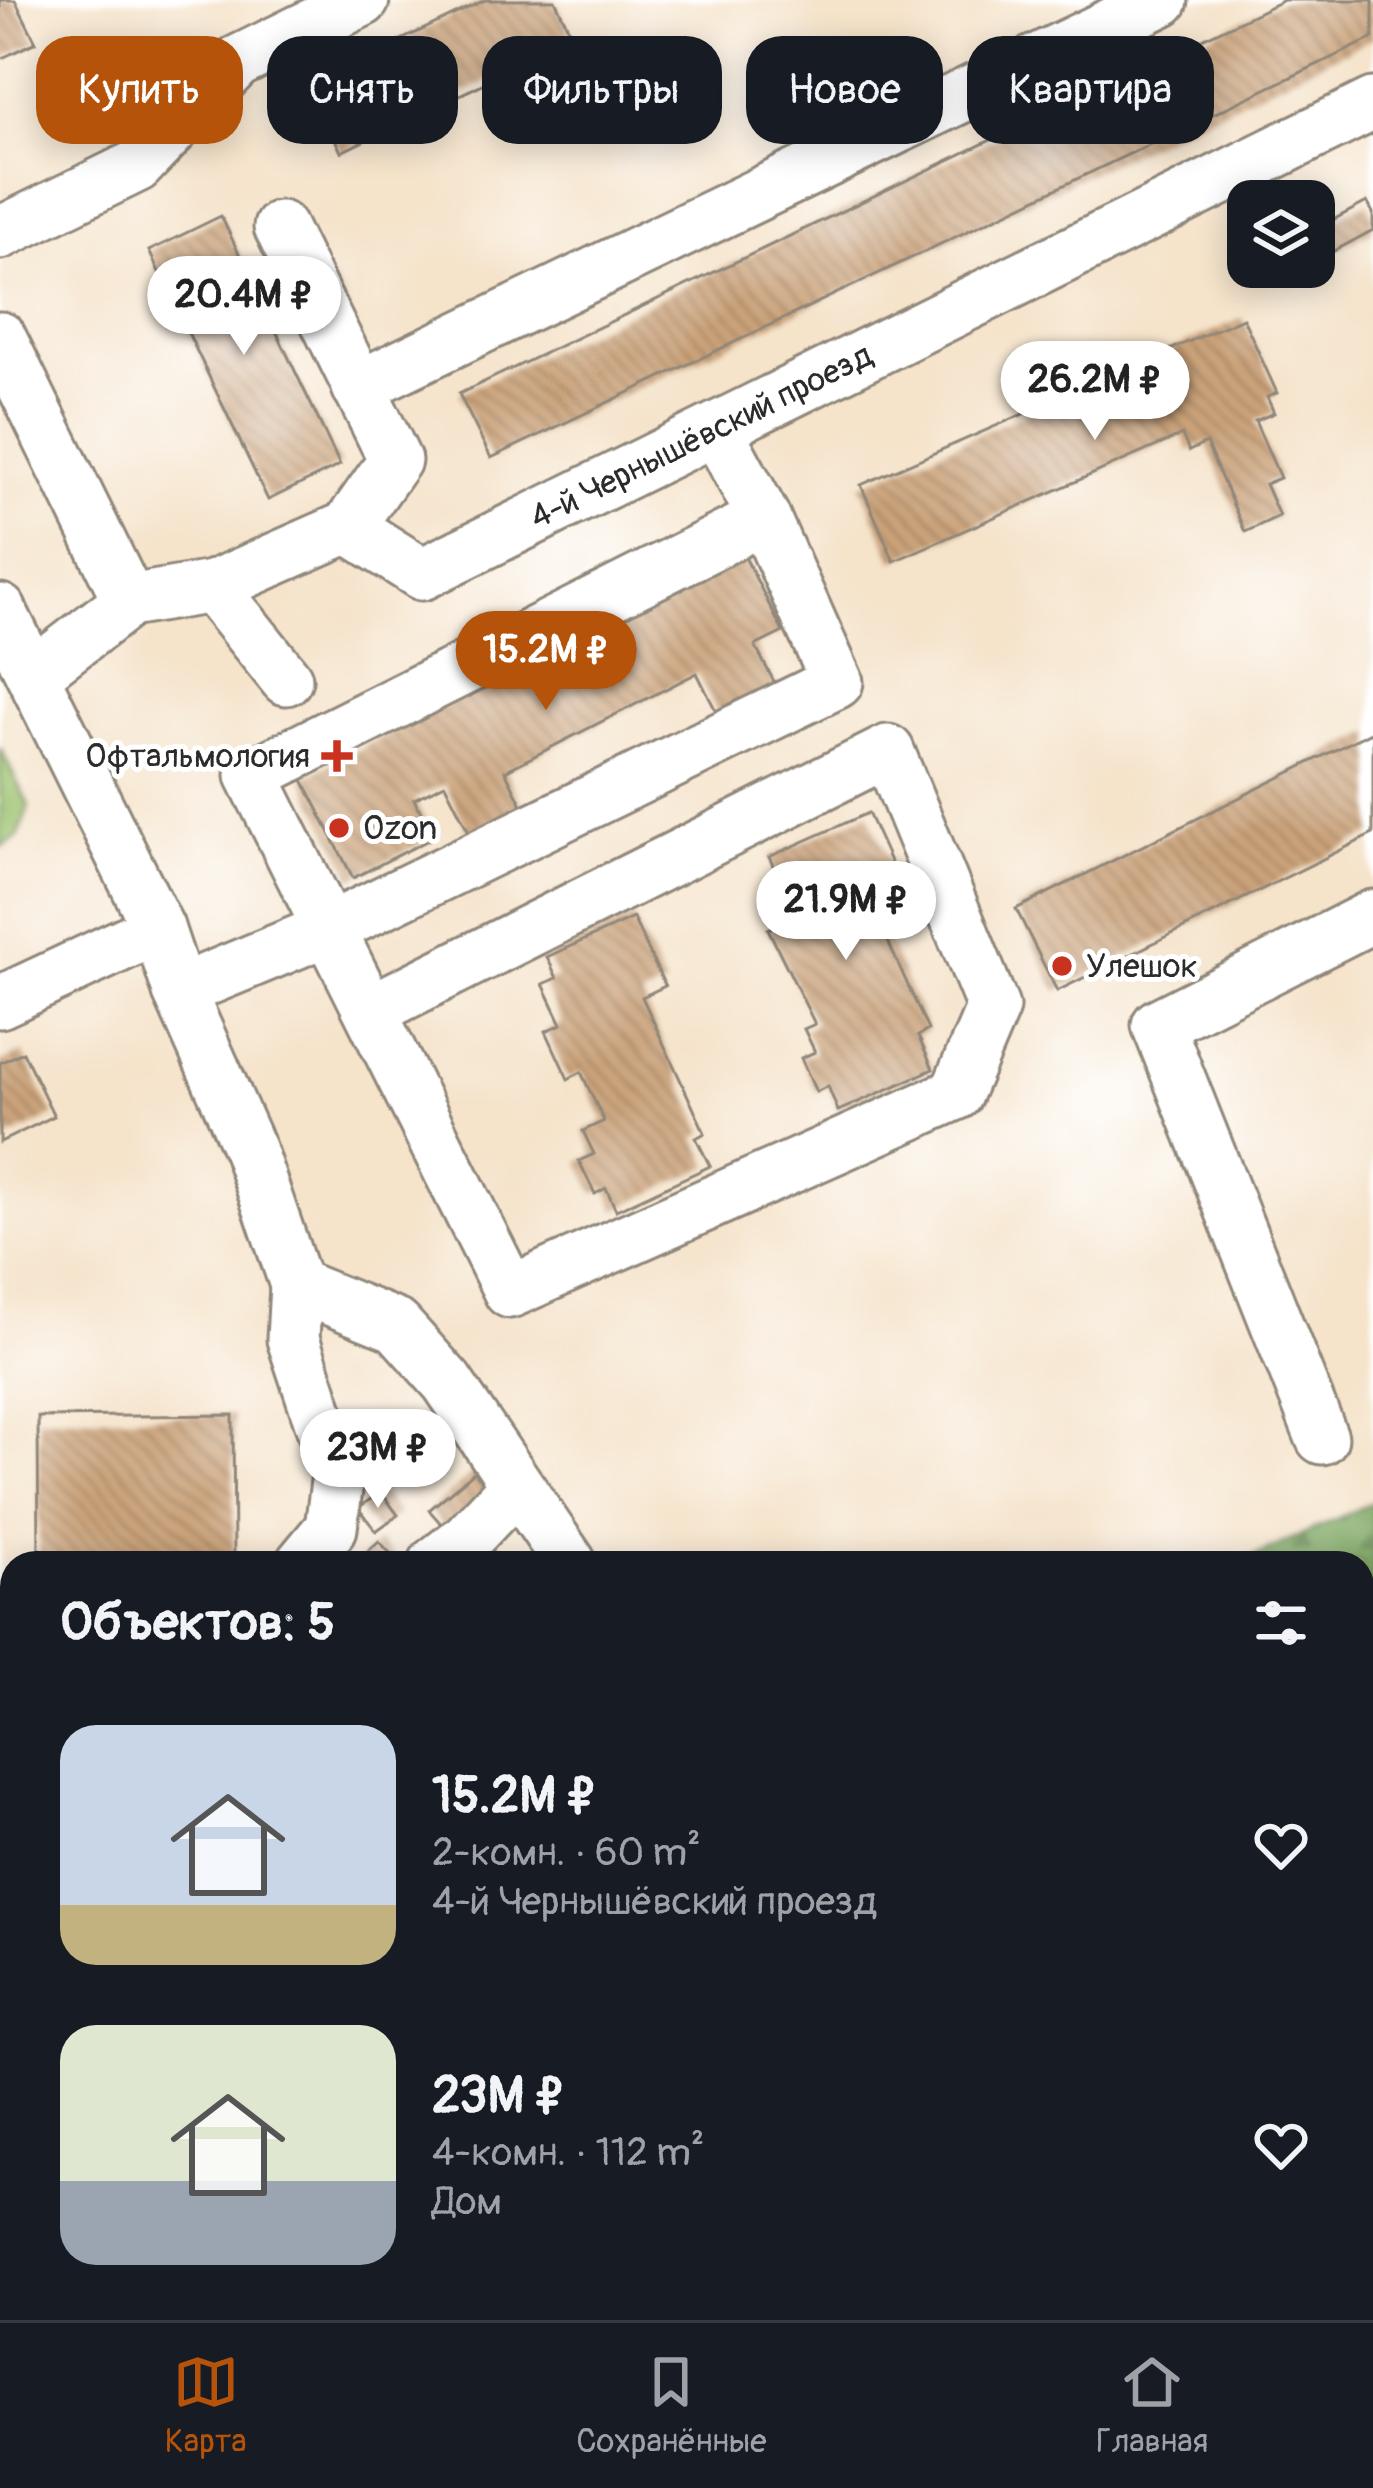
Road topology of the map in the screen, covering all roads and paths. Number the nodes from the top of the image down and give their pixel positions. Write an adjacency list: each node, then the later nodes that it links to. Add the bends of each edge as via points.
1 (363, 0): 5 (street, via 237,62 137,166)
2 (1162, 0): 7 (street)
3 (1373, 104): 8 (street, 4-й Чернышёвский проезд)
4 (280, 227): 7 (street)
5 (0, 233)
6 (0, 338): 12 (street)
7 (358, 387): 10 (street, via 395,460)
8 (717, 431): 9 (street); 10 (street, 4-й Чернышёвский проезд, via 422,574)
9 (764, 518): 18 (street, via 837,682); 18 (street, via 252,775)
10 (348, 527): 11 (street)
11 (212, 587): 12 (street); 15 (street)
12 (129, 601): 14 (street)
13 (0, 610): 14 (street)
14 (33, 674): 17 (street)
15 (286, 679)
16 (1373, 916): 23 (street, via 1158,1025)
17 (158, 928): 19 (street); 20 (street)
18 (329, 929): 19 (street); 21 (street)
19 (179, 992): 22 (street, via 250,1151)
20 (0, 1002)
21 (370, 1011): 21 (street, via 888,752 993,1007 956,1094 510,1292)
22 (296, 1285): 24 (street, via 397,1326 447,1382); 25 (street, via 293,1339 338,1474 331,1528)
23 (1322, 1438)
24 (516, 1486): 26 (street); 27 (street)
25 (312, 1551)
26 (450, 1551)
27 (562, 1551)

